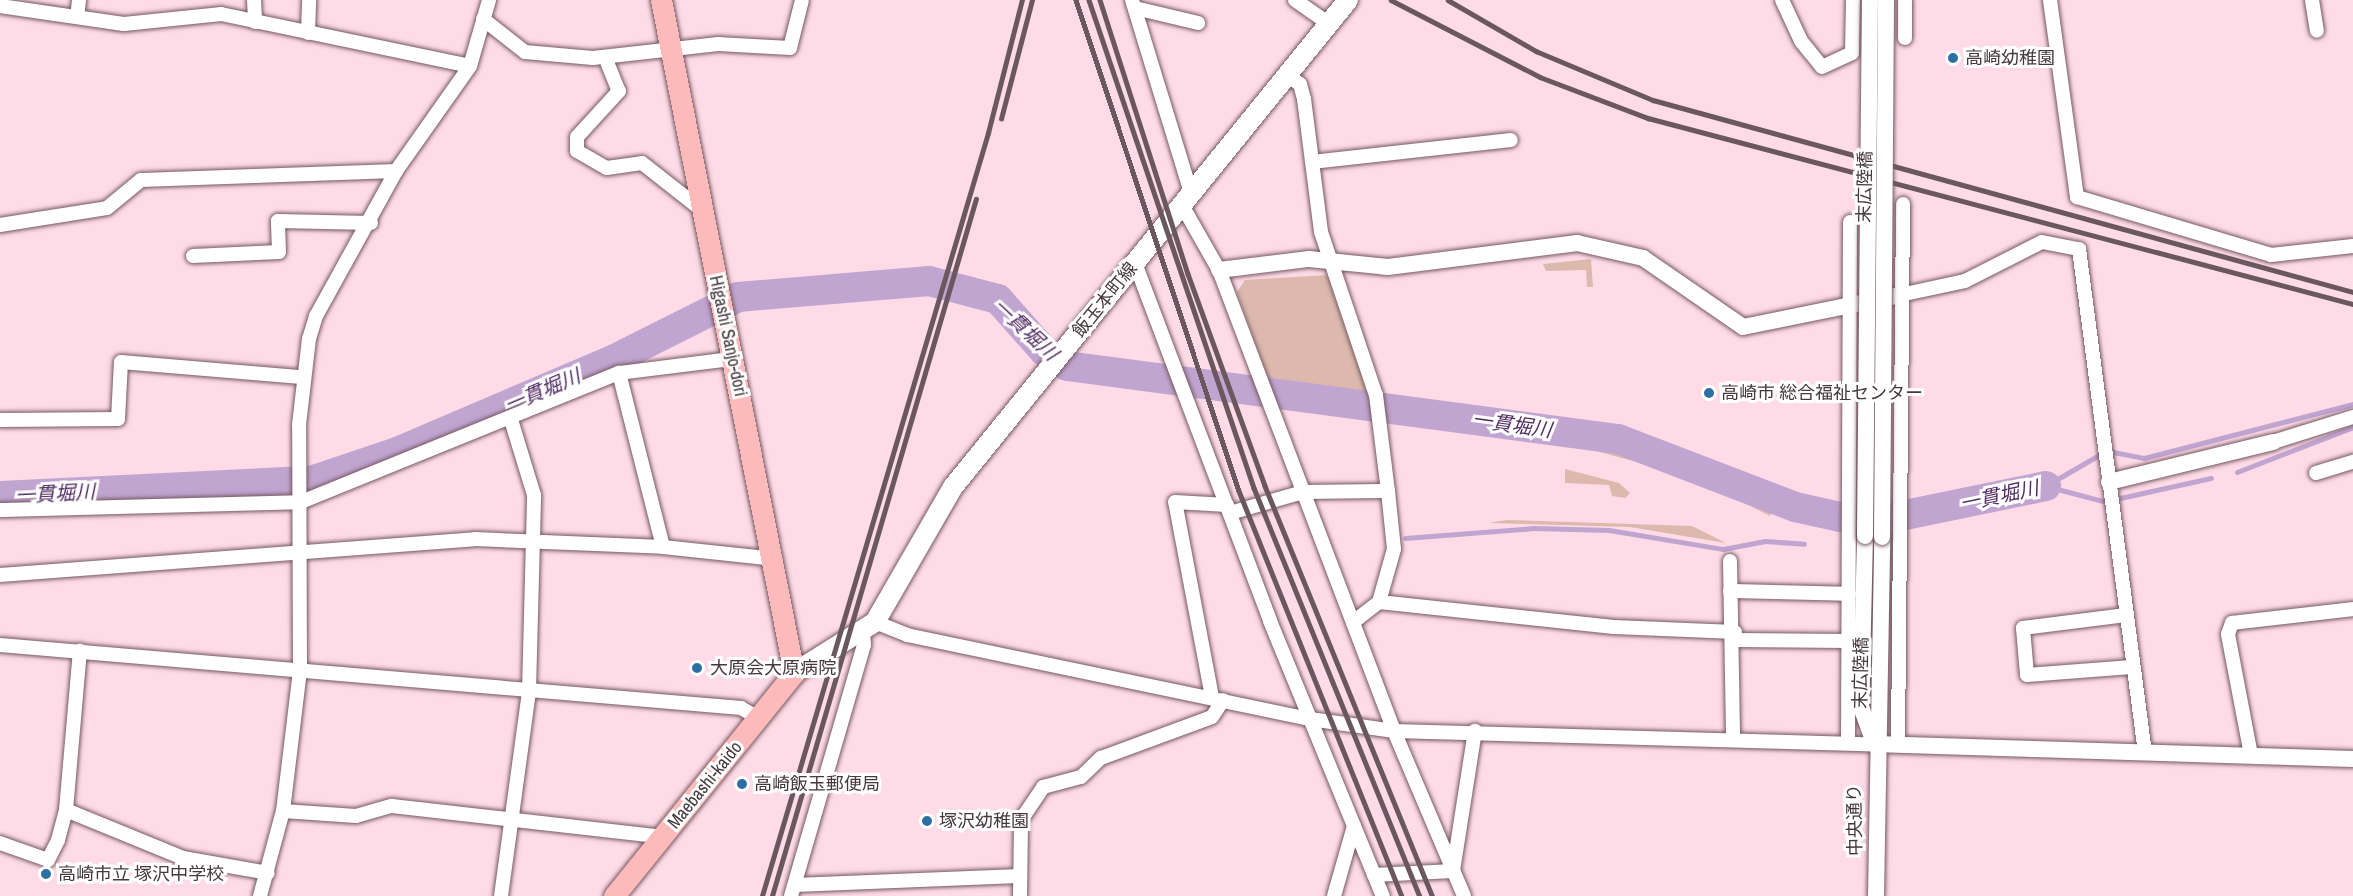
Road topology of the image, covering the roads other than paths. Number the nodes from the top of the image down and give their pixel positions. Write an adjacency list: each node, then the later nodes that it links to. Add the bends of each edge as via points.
1 (79, 0): 18 (street)
2 (254, 0): 20 (street)
3 (309, 0): 24 (street)
4 (489, 0): 19 (street)
5 (661, 0): 26 (main road, Higashi Sanjo-dori)
6 (802, 0): 26 (street, via 790,48 718,44)
7 (1295, 0): 22 (street)
8 (1348, 0): 22 (main road, 飯玉本町線)
9 (1782, 0): 10 (street, via 1801,41 1822,67 1852,53)
10 (1852, 0)
11 (1870, 0): 61 (street, 末広陸橋, bridge)
12 (1886, 0): 61 (street, 末広陸橋, bridge)
13 (1905, 0): 25 (street)
14 (2050, 0): 39 (street, via 2078,197 2271,255)
15 (2312, 0): 23 (street)
16 (1133, 4): 21 (street); 33 (street)
17 (0, 6): 18 (street)
18 (76, 17): 20 (street, via 124,24 221,14)
19 (483, 19): 27 (street, via 525,52); 28 (street)
20 (255, 22): 24 (street)
21 (1198, 23)
22 (1328, 23): 29 (main road, 飯玉本町線)
23 (2317, 31)
24 (308, 33): 28 (street)
25 (1905, 38)
26 (670, 50): 27 (street); 35 (main road, Higashi Sanjo-dori)
27 (605, 57): 35 (street, via 619,91 577,137 577,151 607,168 642,163)
28 (470, 66): 32 (street)
29 (1288, 76): 31 (street, via 1300,84); 33 (main road, 飯玉本町線)
30 (1511, 140): 31 (street)
31 (1312, 162): 41 (street)
32 (396, 171): 37 (street); 38 (street, via 141,180 107,208)
33 (1188, 202): 42 (main road, 飯玉本町線); 43 (street)
34 (1903, 204): 44 (street)
35 (702, 210): 46 (main road, Higashi Sanjo-dori)
36 (1850, 222): 45 (street)
37 (371, 223): 40 (street, via 278,221 279,252); 48 (street, via 316,316)
38 (0, 225)
39 (2353, 246)
40 (193, 256)
41 (1329, 259): 43 (street); 45 (street, via 1388,267 1597,244 1643,258 1743,327); 56 (street, via 1376,395)
42 (1135, 263): 59 (street); 74 (main road, 飯玉本町線, via 938,507)
43 (1219, 270): 57 (street)
44 (1900, 295): 45 (street); 55 (street, via 1965,281 2042,242 2079,249); 91 (street)
45 (1849, 308): 69 (street)
46 (732, 359): 47 (street); 65 (main road, Higashi Sanjo-dori)
47 (619, 374): 51 (street); 63 (street)
48 (301, 377): 50 (street, via 121,363 118,419); 58 (street)
49 (2353, 417): 52 (street)
50 (0, 420)
51 (511, 420): 58 (street); 62 (street, via 534,495)
52 (2273, 442): 55 (street)
53 (2353, 462): 54 (street)
54 (2316, 472)
55 (2109, 482): 72 (street)
56 (1388, 491): 57 (street); 70 (street, via 1394,549)
57 (1303, 492): 59 (street); 73 (street)
58 (301, 499): 60 (street); 64 (street)
59 (1228, 509): 83 (street, via 1175,502); 85 (street)
60 (0, 510)
61 (1873, 536): 90 (street, 末広陸橋, via 1882,709)
62 (533, 538): 63 (street); 64 (street); 82 (street)
63 (663, 547): 65 (street)
64 (301, 552): 67 (street); 80 (street)
65 (775, 559): 81 (main road, Higashi Sanjo-dori)
66 (1730, 561): 68 (street)
67 (0, 575)
68 (1730, 591): 69 (street); 75 (street)
69 (1849, 594): 76 (street)
70 (1379, 602): 73 (street); 75 (street)
71 (2353, 609): 93 (street, via 2232,623 2228,634)
72 (2126, 615): 79 (street); 79 (street, via 2023,628 2027,675)
73 (1353, 622): 86 (street)
74 (869, 626): 81 (main road, 飯玉本町線); 83 (street); 105 (street)
75 (1735, 636): 76 (street); 88 (street)
76 (1849, 641): 89 (street)
77 (0, 645): 78 (street)
78 (80, 651): 80 (street); 95 (street)
79 (2132, 667): 92 (street)
80 (300, 670): 82 (street); 96 (street)
81 (794, 673): 84 (main road, Maebashi-kaido)
82 (529, 691): 84 (street, via 741,708); 97 (street)
83 (1217, 699): 85 (street); 104 (street, via 1212,717 1101,758 1081,777 1043,787 1021,820)
84 (758, 718): 99 (main road, Maebashi-kaido)
85 (1310, 720): 86 (street); 98 (street)
86 (1394, 731): 87 (street); 101 (street)
87 (1475, 732): 88 (street); 101 (street)
88 (1732, 739): 89 (street)
89 (1848, 742): 90 (street)
90 (1874, 744): 91 (street); 113 (street, 中央通り)
91 (1898, 745): 92 (street)
92 (2145, 753): 93 (street)
93 (2252, 755): 94 (street)
94 (2353, 759)
95 (66, 810): 100 (street, via 48,860); 102 (street, via 183,858)
96 (283, 811): 97 (street, via 356,816 392,806); 102 (street)
97 (512, 822): 99 (street); 107 (street)
98 (1354, 826): 103 (street); 110 (street)
99 (663, 837): 108 (main road, Maebashi-kaido)
100 (0, 843)
101 (1453, 871): 103 (street); 112 (street)
102 (268, 873): 106 (street)
103 (1374, 875): 111 (street)
104 (1019, 876): 105 (street); 109 (street)
105 (793, 890)
106 (260, 896)
107 (501, 896)
108 (614, 896)
109 (1020, 896)
110 (1334, 896)
111 (1383, 896)
112 (1464, 896)
113 (1876, 896)

